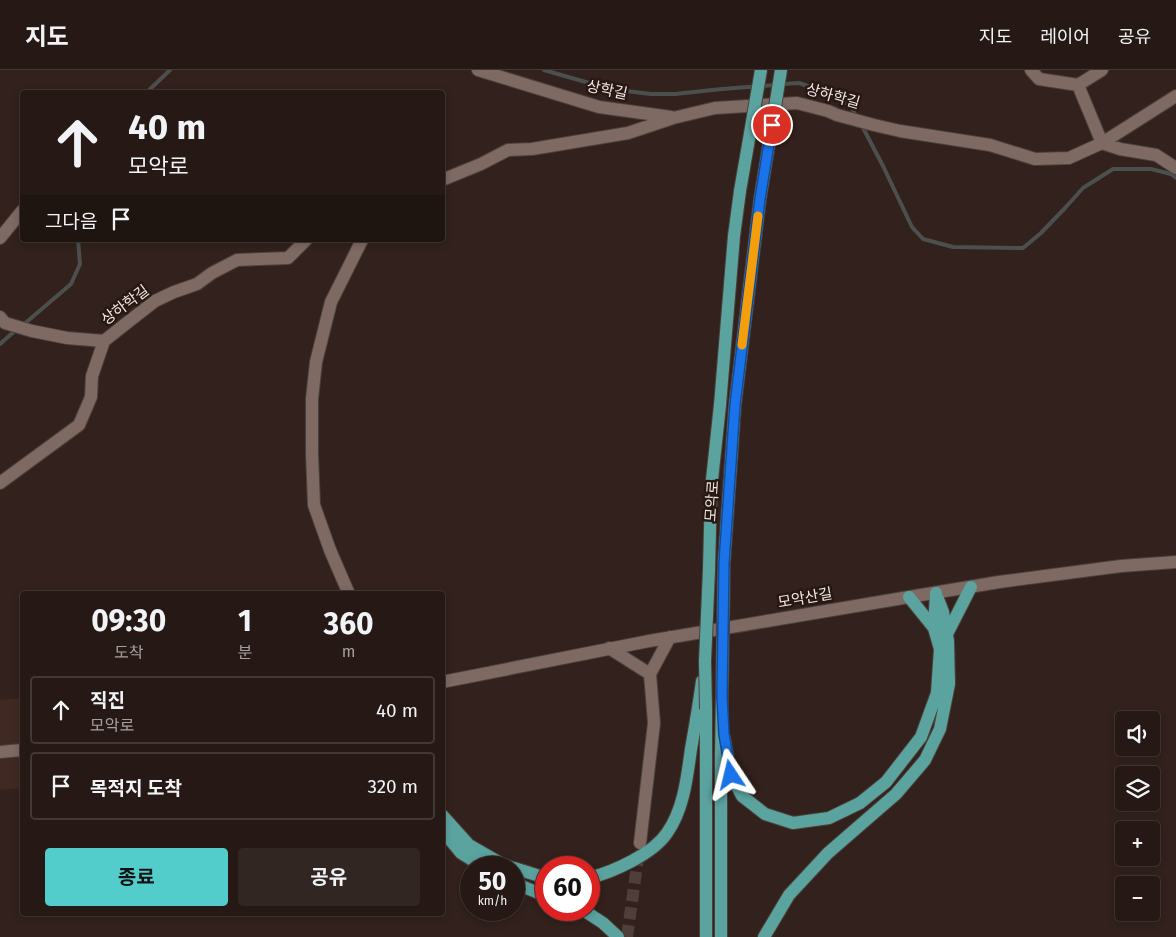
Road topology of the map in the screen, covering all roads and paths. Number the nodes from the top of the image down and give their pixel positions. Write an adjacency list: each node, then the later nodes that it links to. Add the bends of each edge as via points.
1 (478, 70): 8 (street, 상학길, via 600,107)
2 (760, 70): 28 (main road, 모악로, bridge, via 734,236 711,490)
3 (781, 70): 31 (main road, 모악로, bridge, via 760,199 735,405 724,563)
4 (1031, 70): 6 (street, via 1039,79)
5 (1102, 70): 6 (street)
6 (1078, 86): 9 (street)
7 (1176, 96): 9 (street, 상하학길)
8 (673, 118): 9 (street, 상하학길, via 715,108 797,103 900,130 990,145 1035,159 1069,158); 11 (street, 상하학길, via 628,133 508,150)
9 (1102, 143): 10 (street, via 1156,155)
10 (1176, 168)
11 (445, 179)
12 (20, 213): 13 (street)
13 (0, 238)
14 (304, 242): 17 (street, 상하학길, via 288,258 236,260 197,284 155,301)
15 (361, 242): 21 (street, via 331,302 316,362 312,399 314,505)
16 (3, 320): 17 (street, via 32,331)
17 (104, 341): 18 (street, 상하학길, via 92,376 91,397 79,425)
18 (3, 478)
19 (1176, 562): 20 (street, 모악산길, via 1120,566)
20 (971, 587): 22 (street, 모악산길); 25 (main road)
21 (349, 591)
22 (936, 593): 23 (street, 모악산길); 24 (main road); 25 (main road)
23 (908, 597): 24 (main road); 26 (street, 모악산길)
24 (934, 628): 31 (main road, via 940,649 937,693 921,737 886,782 860,803 829,818 793,823 765,814 742,796 731,775)
25 (947, 634): 44 (main road, via 949,684 940,729 925,760 896,794 828,852 789,895)
26 (670, 637): 27 (street, 모악산길); 29 (street)
27 (610, 648): 29 (street); 30 (street, 모악산길)
28 (705, 661): 39 (main road, via 686,784 676,817 666,835 645,854); 42 (main road, 모악로, bridge)
29 (650, 674): 36 (street, via 654,723)
30 (445, 681)
31 (722, 697): 43 (main road, 모악로, bridge)
32 (20, 750): 33 (street)
33 (0, 752)
34 (445, 818): 38 (main road, via 469,846)
35 (445, 833): 37 (main road)
36 (640, 843)
37 (467, 856)
38 (487, 856)
39 (600, 874)
40 (600, 921): 41 (main road)
41 (618, 937)
42 (706, 937)
43 (721, 937)
44 (764, 937)

